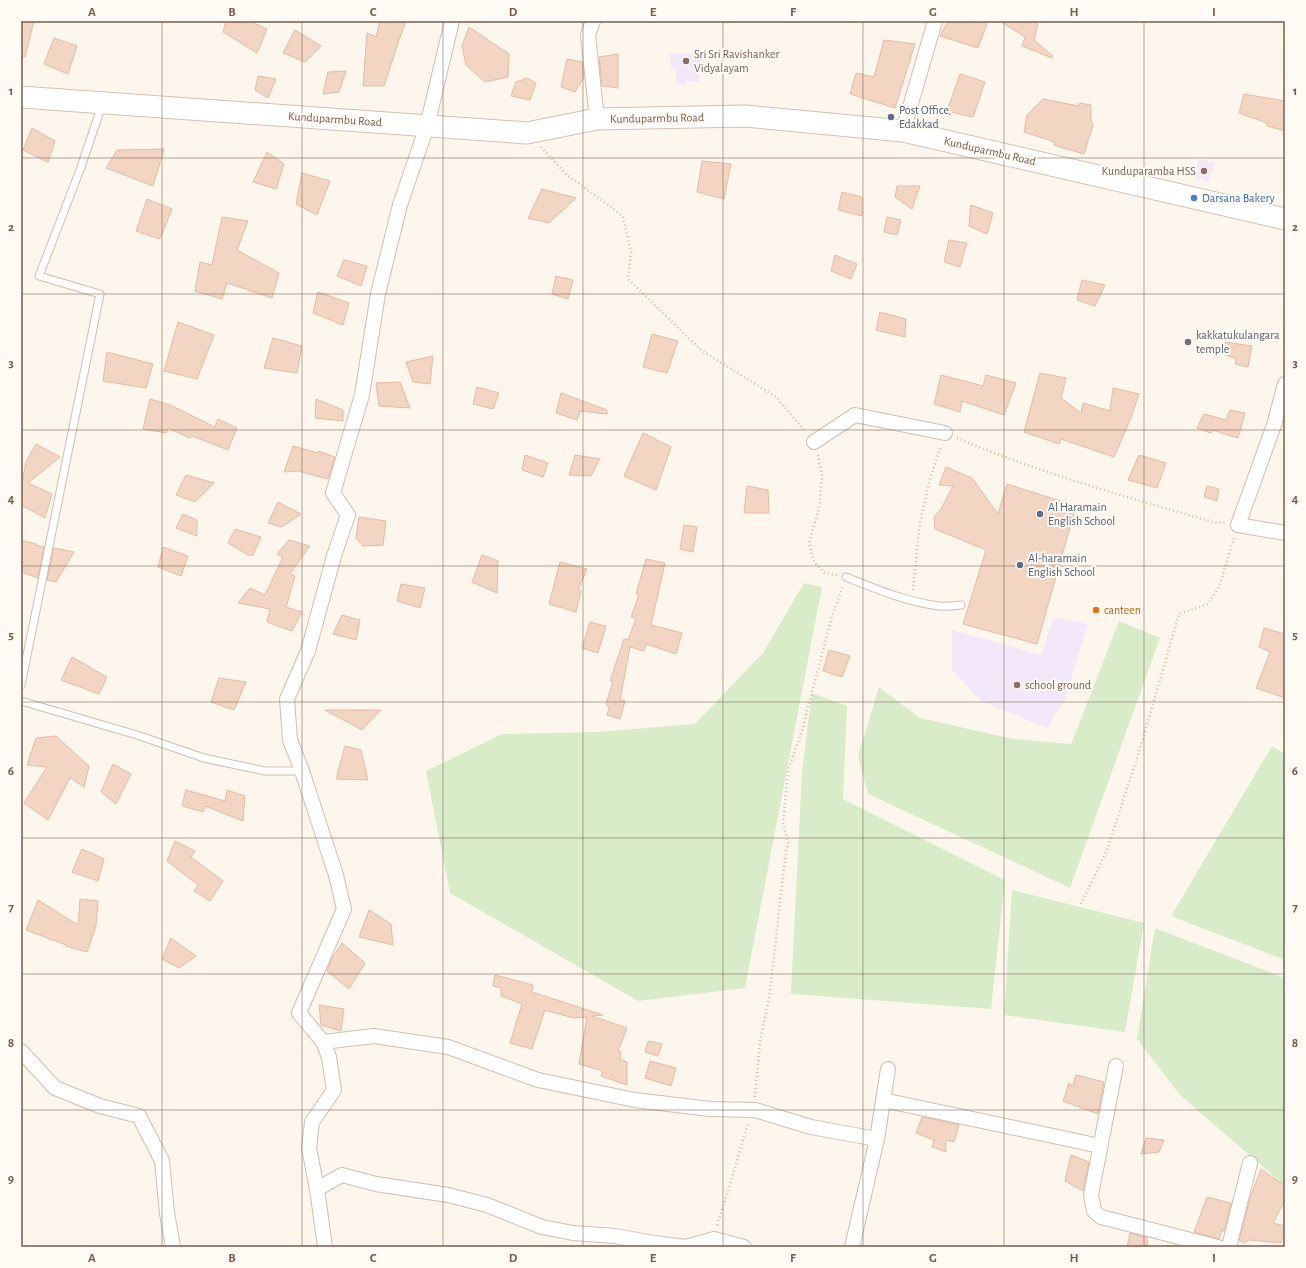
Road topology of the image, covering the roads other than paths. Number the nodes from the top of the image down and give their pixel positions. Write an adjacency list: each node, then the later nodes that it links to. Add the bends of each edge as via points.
1 (452, 21): 7 (street)
2 (593, 21): 6 (street, via 588,35)
3 (935, 21): 8 (street)
4 (21, 97): 5 (main road, Kunduparmbu Road)
5 (102, 103): 7 (main road, Kunduparmbu Road); 16 (lane, via 80,170 39,276 100,294)
6 (597, 119): 7 (main road, Kunduparmbu Road, via 527,133); 8 (main road, Kunduparmbu Road, via 744,116)
7 (427, 126): 18 (street, via 400,205 378,294 362,395 333,493 348,515 308,651 287,699 290,740)
8 (904, 131): 9 (main road, Kunduparmbu Road)
9 (1285, 219)
10 (1285, 384): 13 (street, via 1274,425 1238,525)
11 (945, 433): 12 (street, via 855,416)
12 (814, 442)
13 (1285, 533)
14 (846, 577): 15 (lane, via 879,590 940,607)
15 (961, 605)
16 (21, 685)
17 (21, 701): 18 (lane, via 137,735 204,758 265,771)
18 (302, 771): 19 (street, via 336,874 344,909 299,1012)
19 (323, 1042): 24 (street, via 374,1036 448,1047 553,1084 635,1100 710,1109 752,1110 811,1127); 27 (street, via 329,1057 334,1090 312,1122 309,1148)
20 (21, 1051): 28 (street, via 55,1088 100,1106 139,1116 162,1161)
21 (1116, 1066): 25 (street)
22 (888, 1069): 23 (street)
23 (883, 1100): 24 (street); 25 (street)
24 (877, 1139): 31 (street)
25 (1100, 1146): 32 (street, via 1091,1195 1094,1211 1101,1217)
26 (1250, 1163): 33 (street)
27 (318, 1189): 29 (street); 30 (street, via 342,1175 376,1184 448,1195 487,1205 542,1227 573,1233 615,1236 686,1247 714,1239)
28 (173, 1247)
29 (326, 1247)
30 (744, 1247)
31 (852, 1247)
32 (1218, 1247)
33 (1229, 1247)

